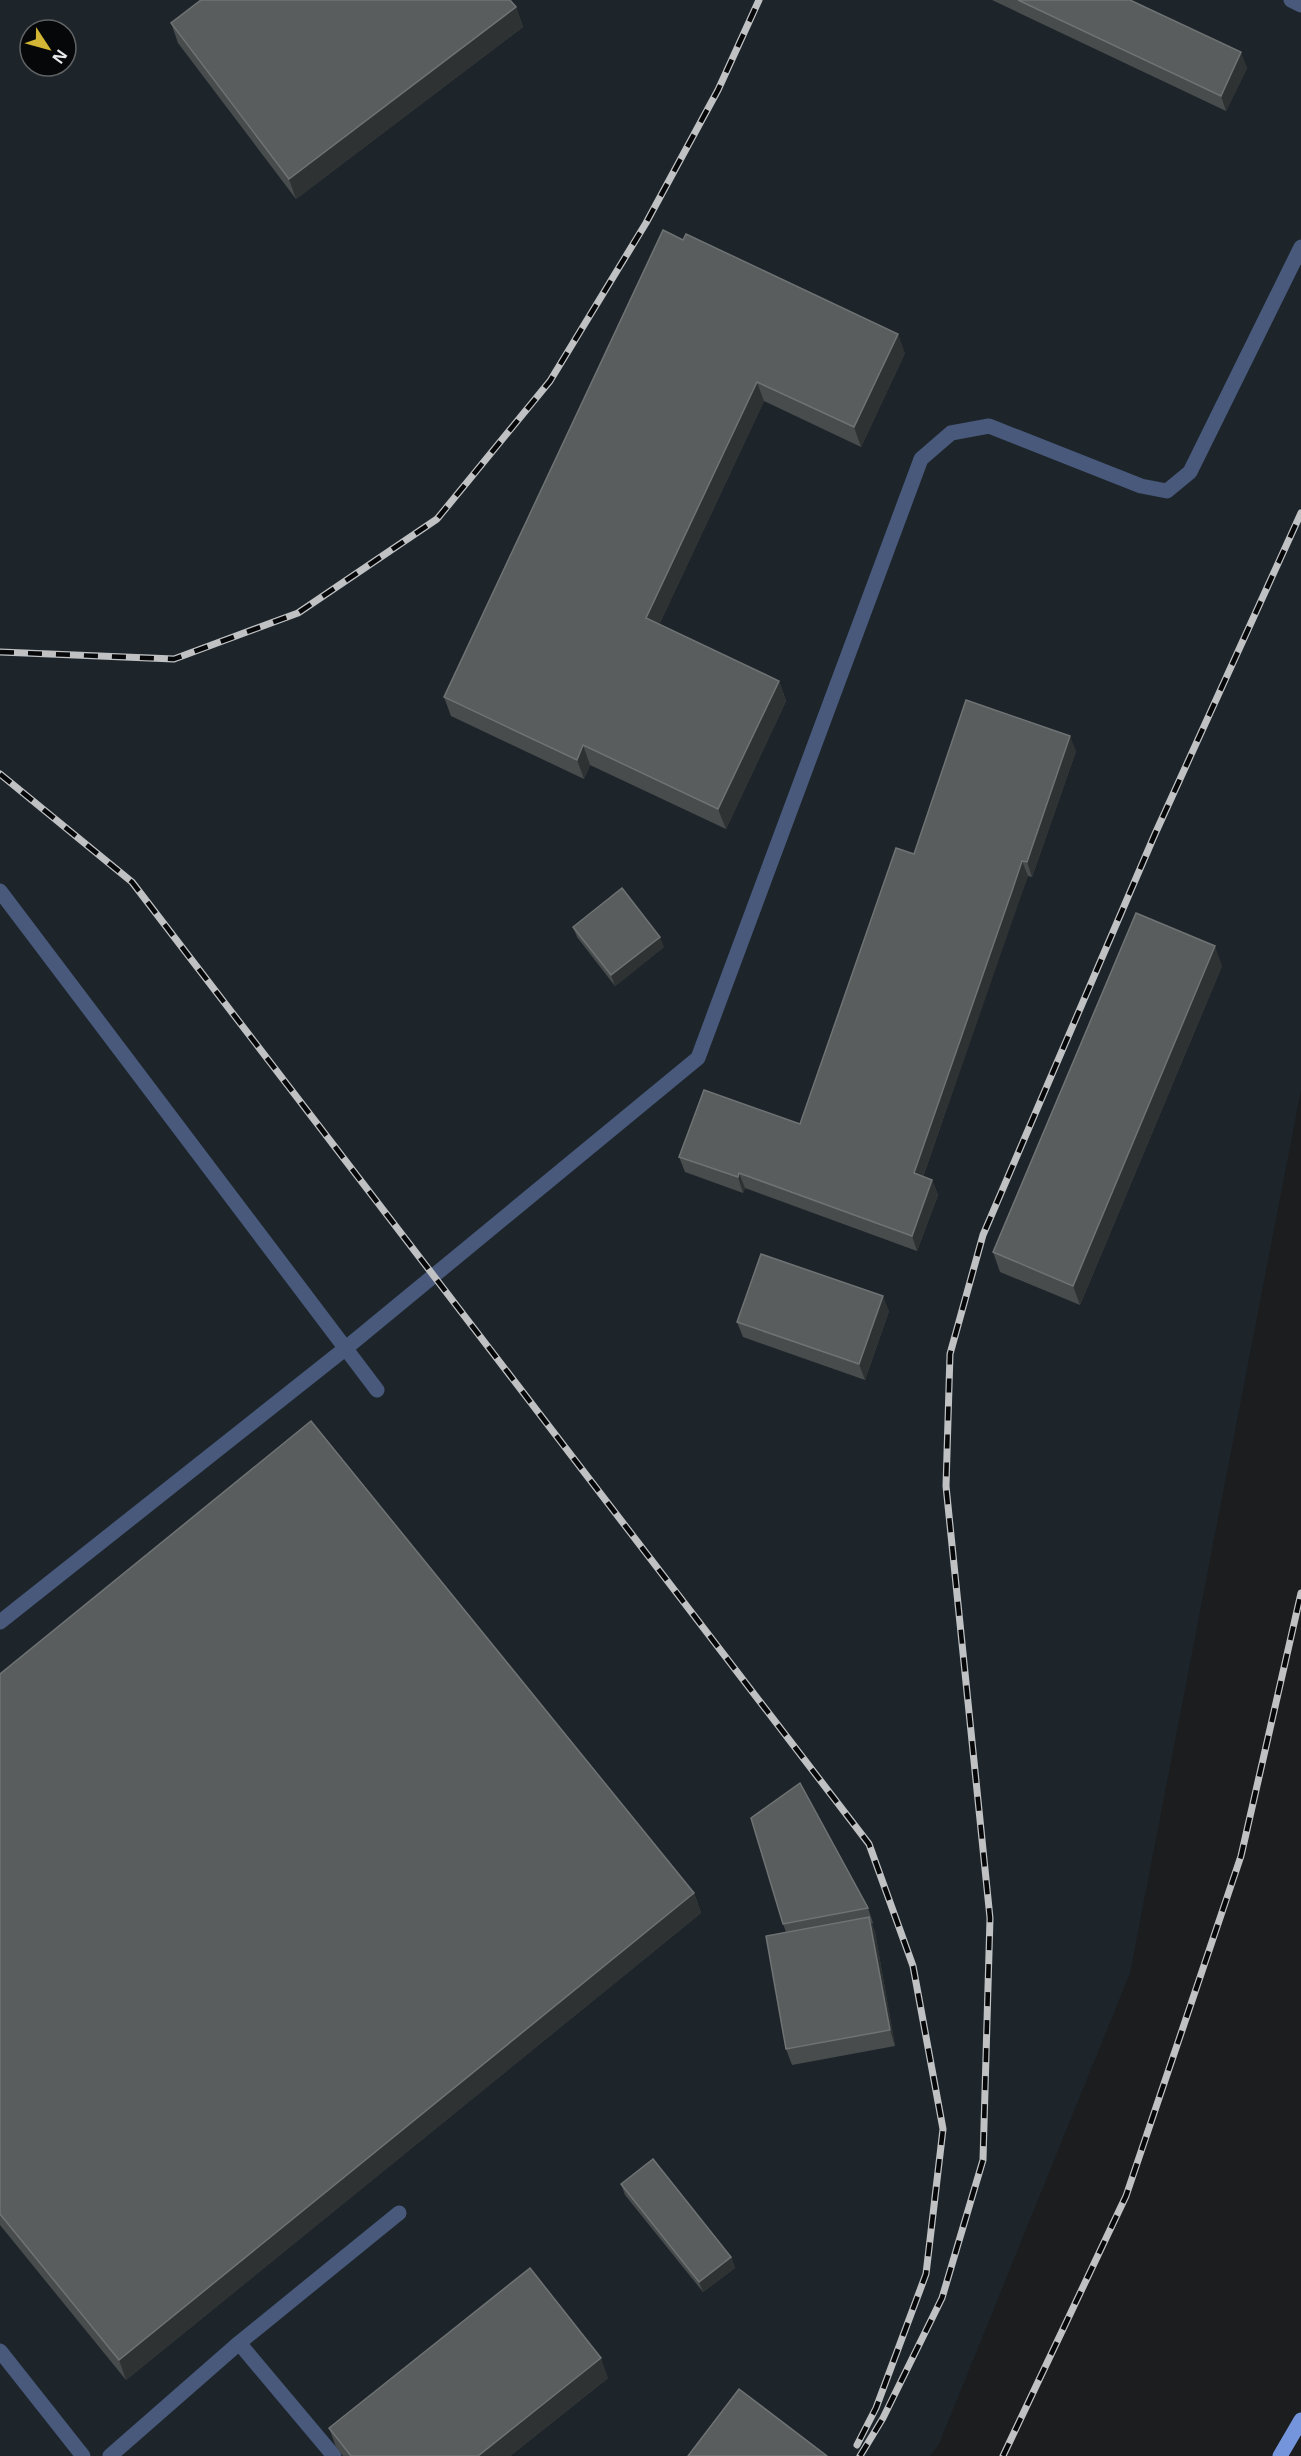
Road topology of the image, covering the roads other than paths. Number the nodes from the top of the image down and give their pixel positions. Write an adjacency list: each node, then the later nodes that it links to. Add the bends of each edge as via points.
1 (1291, 0): 2 (lane)
2 (1301, 5)
3 (1301, 247): 5 (lane, via 1190,472 1167,491 1141,486 989,426 951,433 921,459 698,1058)
4 (0, 891): 5 (lane)
5 (346, 1348): 6 (lane); 7 (lane)
6 (377, 1390)
7 (0, 1622)
8 (399, 2213): 9 (lane)
9 (239, 2343): 13 (lane); 14 (lane)
10 (0, 2351): 12 (lane)
11 (1301, 2420): 15 (main road)
12 (83, 2456)
13 (111, 2456)
14 (334, 2456)
15 (1280, 2456)

